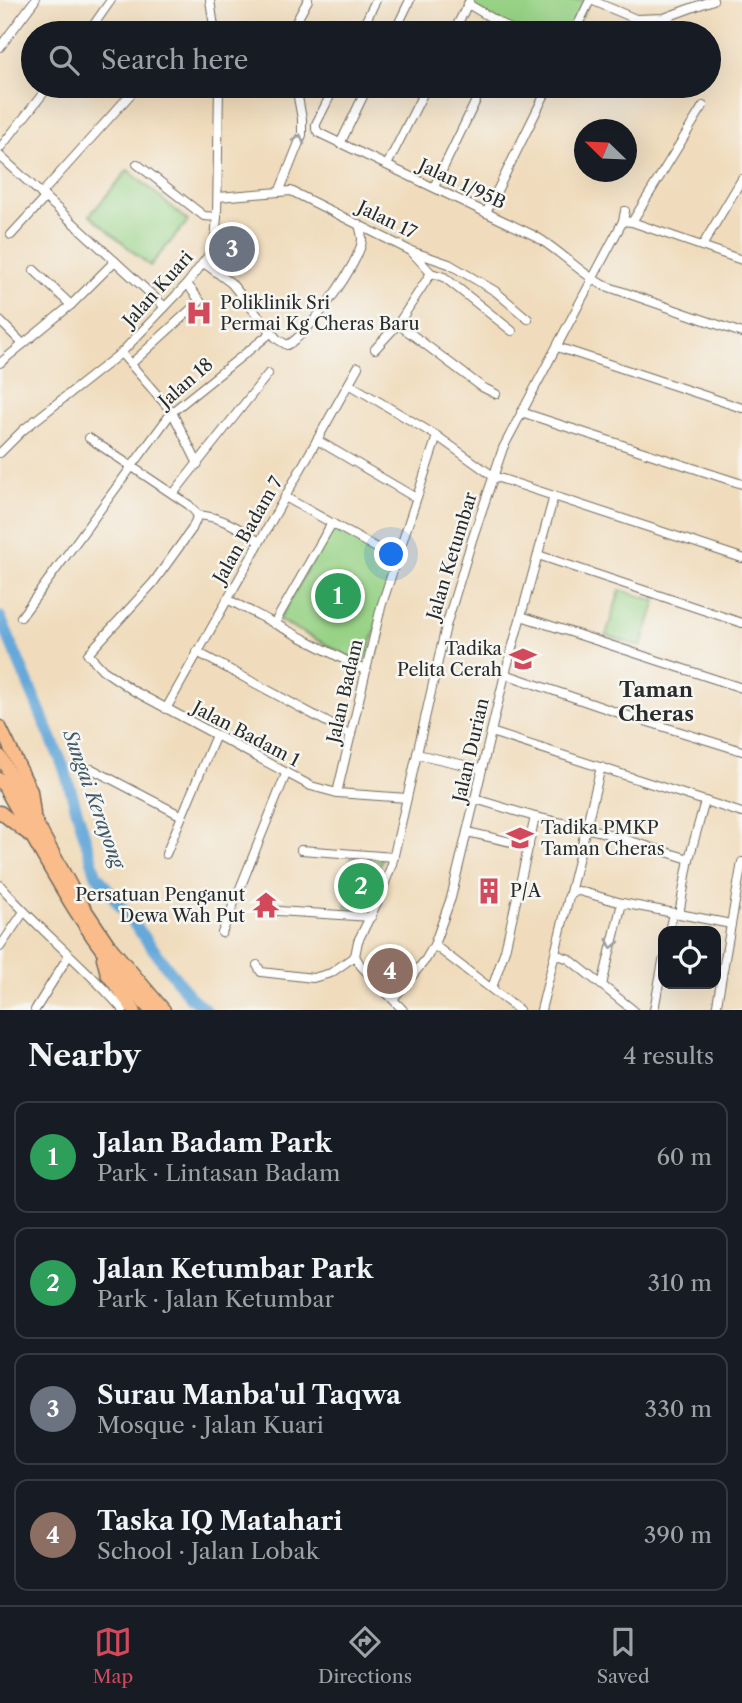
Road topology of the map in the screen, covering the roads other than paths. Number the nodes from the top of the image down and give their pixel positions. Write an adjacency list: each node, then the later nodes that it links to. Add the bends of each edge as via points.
1 (35, 0): 18 (street)
2 (111, 0): 10 (street)
3 (210, 0): 11 (street)
4 (308, 0): 12 (street)
5 (376, 0): 13 (street)
6 (410, 0): 14 (street)
7 (591, 0): 8 (street, via 636,19 664,18); 17 (street)
8 (709, 1)
9 (469, 2): 15 (street); 16 (street)
10 (96, 21)
11 (213, 21)
12 (297, 21)
13 (366, 21)
14 (400, 21)
15 (459, 21)
16 (496, 21)
17 (580, 21)
18 (0, 47)
19 (39, 98): 30 (street)
20 (128, 98): 37 (street)
21 (219, 98): 38 (street, Jalan Kuari)
22 (298, 98): 36 (street, one-way to 22, via 302,135)
23 (329, 98): 29 (street, Jalan 1/95B, via 316,129)
24 (362, 98): 29 (street)
25 (421, 98): 33 (street)
26 (477, 98): 35 (street)
27 (543, 98): 40 (street)
28 (703, 106): 42 (street, Jalan Ketumbar)
29 (340, 144): 33 (street, Jalan 1/95B)
30 (0, 148)
31 (0, 156): 37 (street)
32 (137, 164): 41 (street, via 204,216)
33 (387, 165): 35 (street, Jalan 1/95B)
34 (742, 179): 45 (street)
35 (434, 187): 40 (street, Jalan 1/95B)
36 (280, 190): 38 (street, Jalan 17); 43 (street, Jalan 17)
37 (43, 196): 44 (street); 48 (street)
38 (218, 197): 41 (street, Jalan Kuari)
39 (625, 211): 42 (street)
40 (486, 213): 52 (street, Jalan 1/95B, via 545,242)
41 (217, 217): 49 (street, Jalan Kuari, via 215,240)
42 (628, 221): 45 (street); 52 (street, Jalan Ketumbar)
43 (359, 224): 46 (street, Jalan 17); 60 (street, via 362,240 356,259 321,311 295,342 282,344)
44 (11, 235)
45 (702, 246): 47 (street)
46 (411, 251): 51 (street); 56 (street, Jalan 17, via 449,264 495,290)
47 (742, 260)
48 (115, 261): 54 (street); 55 (street)
49 (204, 263): 53 (street, Jalan Kuari); 60 (street, via 231,283)
50 (33, 270): 54 (street)
51 (431, 273): 58 (street); 59 (street, via 444,277)
52 (593, 280): 61 (street, Jalan 1/95B); 63 (street, Jalan Ketumbar)
53 (187, 284): 55 (street, Jalan Kuari); 67 (street, via 200,300)
54 (71, 305): 62 (street)
55 (165, 307): 65 (street, Jalan Kuari)
56 (528, 319)
57 (0, 321): 62 (street)
58 (398, 324): 64 (street); 71 (street)
59 (512, 331)
60 (272, 332): 73 (street, Jalan 18)
61 (742, 333)
62 (23, 344): 66 (street)
63 (558, 347): 72 (street); 74 (street, Jalan Ketumbar)
64 (375, 349)
65 (121, 353): 67 (street); 78 (street, Jalan Kuari)
66 (0, 363)
67 (132, 363): 73 (street)
68 (358, 367): 70 (street, Jalan Badam 7)
69 (268, 374): 79 (street)
70 (349, 384): 75 (street); 77 (street, Jalan Badam 7)
71 (496, 394)
72 (742, 408)
73 (172, 412): 79 (street); 80 (street, Jalan 18)
74 (521, 412): 81 (street, Jalan Ketumbar); 82 (street)
75 (437, 436): 81 (street); 86 (street, Jalan Badam)
76 (89, 438): 80 (street)
77 (317, 440): 85 (street, Jalan Badam 7); 86 (street)
78 (0, 453)
79 (198, 464): 83 (street)
80 (130, 467): 83 (street); 95 (street, Jalan 18)
81 (493, 475): 84 (street); 109 (street, Jalan Ketumbar, via 446,625)
82 (742, 484)
83 (173, 494): 87 (street)
84 (554, 496): 90 (street, Jalan Durian); 91 (street)
85 (285, 497): 88 (street); 89 (street, Jalan Badam 7)
86 (416, 499): 92 (street, Jalan Badam)
87 (203, 515): 89 (street, via 239,528); 102 (street, Jalan Badam 1, via 153,583 88,654 103,670)
88 (332, 523): 92 (street); 97 (street)
89 (259, 542): 93 (street, Jalan Badam 7)
90 (538, 555): 94 (street, Jalan Durian); 96 (street)
91 (742, 558)
92 (396, 559): 99 (street, Jalan Badam)
93 (227, 599): 97 (street); 98 (street, Jalan Badam 7)
94 (521, 616): 100 (street, Jalan Durian); 101 (street)
95 (21, 617)
96 (742, 623)
97 (274, 624): 99 (street)
98 (197, 652): 102 (street, Jalan Badam 7); 107 (street)
99 (366, 671): 107 (street, Jalan Badam)
100 (505, 674): 105 (street, Jalan Durian); 108 (street)
101 (742, 688)
102 (166, 709): 106 (street, Jalan Badam 1)
103 (0, 721): 104 (highway)
104 (2, 731): 124 (highway, via 32,791)
105 (491, 732): 111 (street); 113 (street, Jalan Durian)
106 (216, 735): 114 (street, Jalan Badam 1); 122 (street)
107 (351, 735): 116 (street, Jalan Badam)
108 (742, 751)
109 (417, 754): 113 (street); 117 (street, Jalan Ketumbar)
110 (2, 759): 124 (highway)
111 (601, 767): 119 (street); 125 (street)
112 (92, 769): 122 (street)
113 (482, 769): 118 (street, Jalan Durian)
114 (286, 774): 116 (street, Jalan Badam 1); 145 (street)
115 (0, 779): 127 (highway)
116 (337, 793): 117 (street, Jalan Badam 1)
117 (407, 799): 131 (street, Jalan Ketumbar)
118 (475, 800): 123 (street); 126 (street, Jalan Durian)
119 (705, 801): 121 (street); 132 (street)
120 (0, 812): 127 (highway)
121 (742, 813)
122 (182, 816): 130 (street)
123 (535, 817): 125 (street); 128 (street)
124 (35, 821): 161 (highway, via 109,945)
125 (585, 828): 132 (street); 134 (street)
126 (467, 832): 128 (street); 146 (street, Jalan Durian)
127 (31, 836): 148 (highway)
128 (529, 846): 154 (street)
129 (301, 850): 131 (street)
130 (166, 854)
131 (394, 857): 142 (street, Jalan Ketumbar)
132 (689, 859): 141 (street)
133 (742, 862): 143 (street)
134 (573, 879): 136 (street); 137 (street)
135 (0, 885): 140 (street)
136 (579, 891): 137 (street); 138 (street)
137 (568, 898): 150 (street)
138 (622, 903): 141 (street); 153 (street, one-way to 153)
139 (278, 911): 142 (street)
140 (23, 913): 147 (street); 149 (street)
141 (676, 914): 143 (street); 144 (street)
142 (371, 916): 151 (street, Jalan Ketumbar)
143 (731, 924): 167 (street)
144 (671, 926)
145 (222, 933)
146 (434, 945): 154 (street); 156 (street, Jalan Durian)
147 (0, 947)
148 (101, 951): 159 (highway, via 107,974); 160 (highway)
149 (69, 954): 157 (street); 158 (street)
150 (555, 954): 153 (street, via 569,959); 164 (street)
151 (355, 956): 152 (street, via 331,973 313,978 261,972); 156 (street)
152 (257, 965)
153 (602, 985): 165 (street)
154 (492, 988): 163 (street)
155 (658, 988): 166 (street)
156 (393, 999): 162 (street)
157 (35, 1010)
158 (123, 1010)
159 (134, 1010)
160 (150, 1010)
161 (164, 1010)
162 (403, 1010)
163 (519, 1010)
164 (541, 1010)
165 (633, 1010)
166 (654, 1010)
167 (716, 1010)

